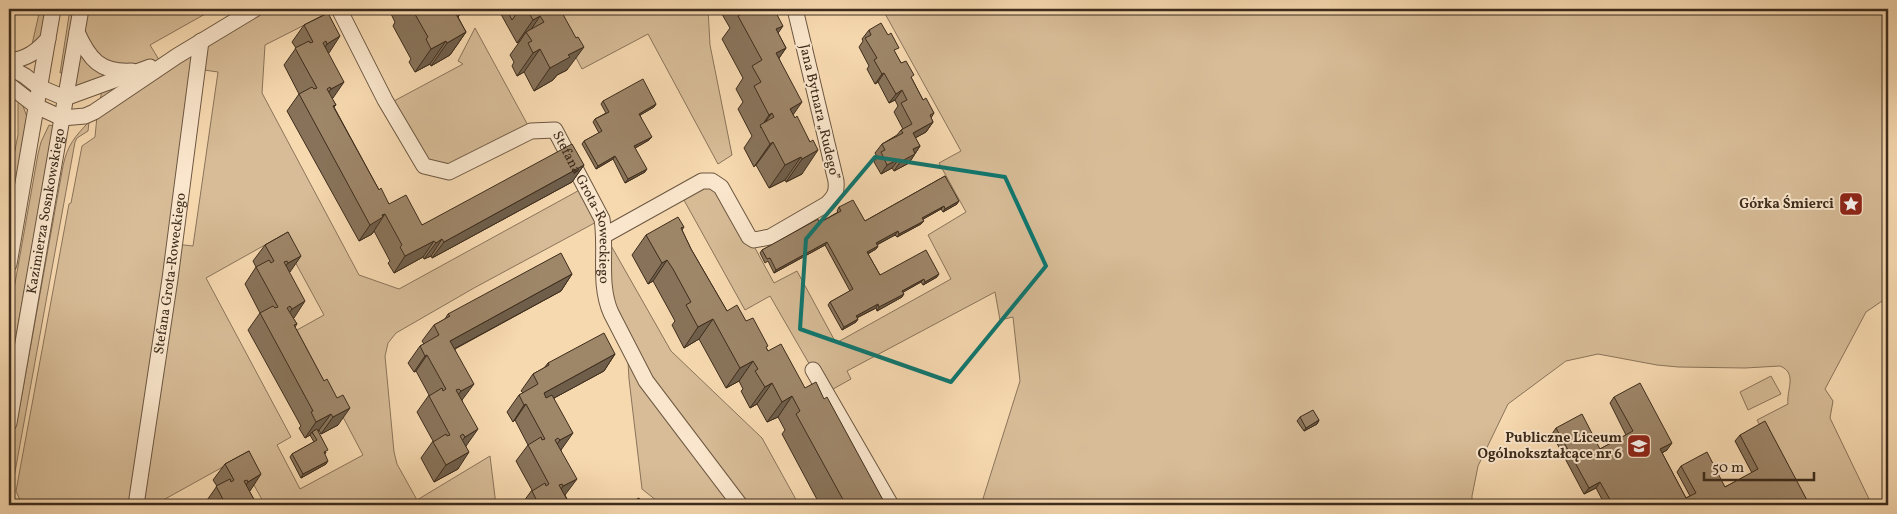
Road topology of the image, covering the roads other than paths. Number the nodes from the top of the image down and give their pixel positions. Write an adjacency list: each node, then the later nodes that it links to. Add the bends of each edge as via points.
1 (53, 9): 7 (street, Kazimierza Sosnkowskiego)
2 (81, 9): 6 (street, Kazimierza Sosnkowskiego)
3 (255, 9): 8 (street)
4 (339, 9): 18 (street, Stefana Grota-Roweckiego, via 385,100 424,166 448,172 531,131 555,130 602,219)
5 (795, 9): 18 (street, Jana Bytnara „Rudego”, via 836,181 834,197 770,237 754,240 749,237 721,187 712,181 702,181)
6 (77, 32): 12 (street, via 86,52 101,65 118,72); 15 (street, Kazimierza Sosnkowskiego)
7 (48, 39): 10 (street, via 31,55); 14 (street, Kazimierza Sosnkowskiego)
8 (201, 41): 9 (street); 22 (street, Stefana Grota-Roweckiego)
9 (177, 56): 12 (street); 17 (street, via 94,112)
10 (9, 61)
11 (9, 67): 14 (street)
12 (141, 70): 15 (street)
13 (9, 85): 16 (street)
14 (39, 87): 15 (street); 16 (street, Kazimierza Sosnkowskiego)
15 (65, 98): 17 (street, Kazimierza Sosnkowskiego)
16 (36, 106): 17 (street, Kazimierza Sosnkowskiego); 19 (street, Kazimierza Sosnkowskiego)
17 (62, 118): 21 (street, Kazimierza Sosnkowskiego)
18 (605, 235): 23 (street, Stefana Grota-Roweckiego, via 604,289 610,313 646,382)
19 (9, 264)
20 (813, 370): 24 (street)
21 (9, 423)
22 (136, 505)
23 (740, 505)
24 (890, 505)

